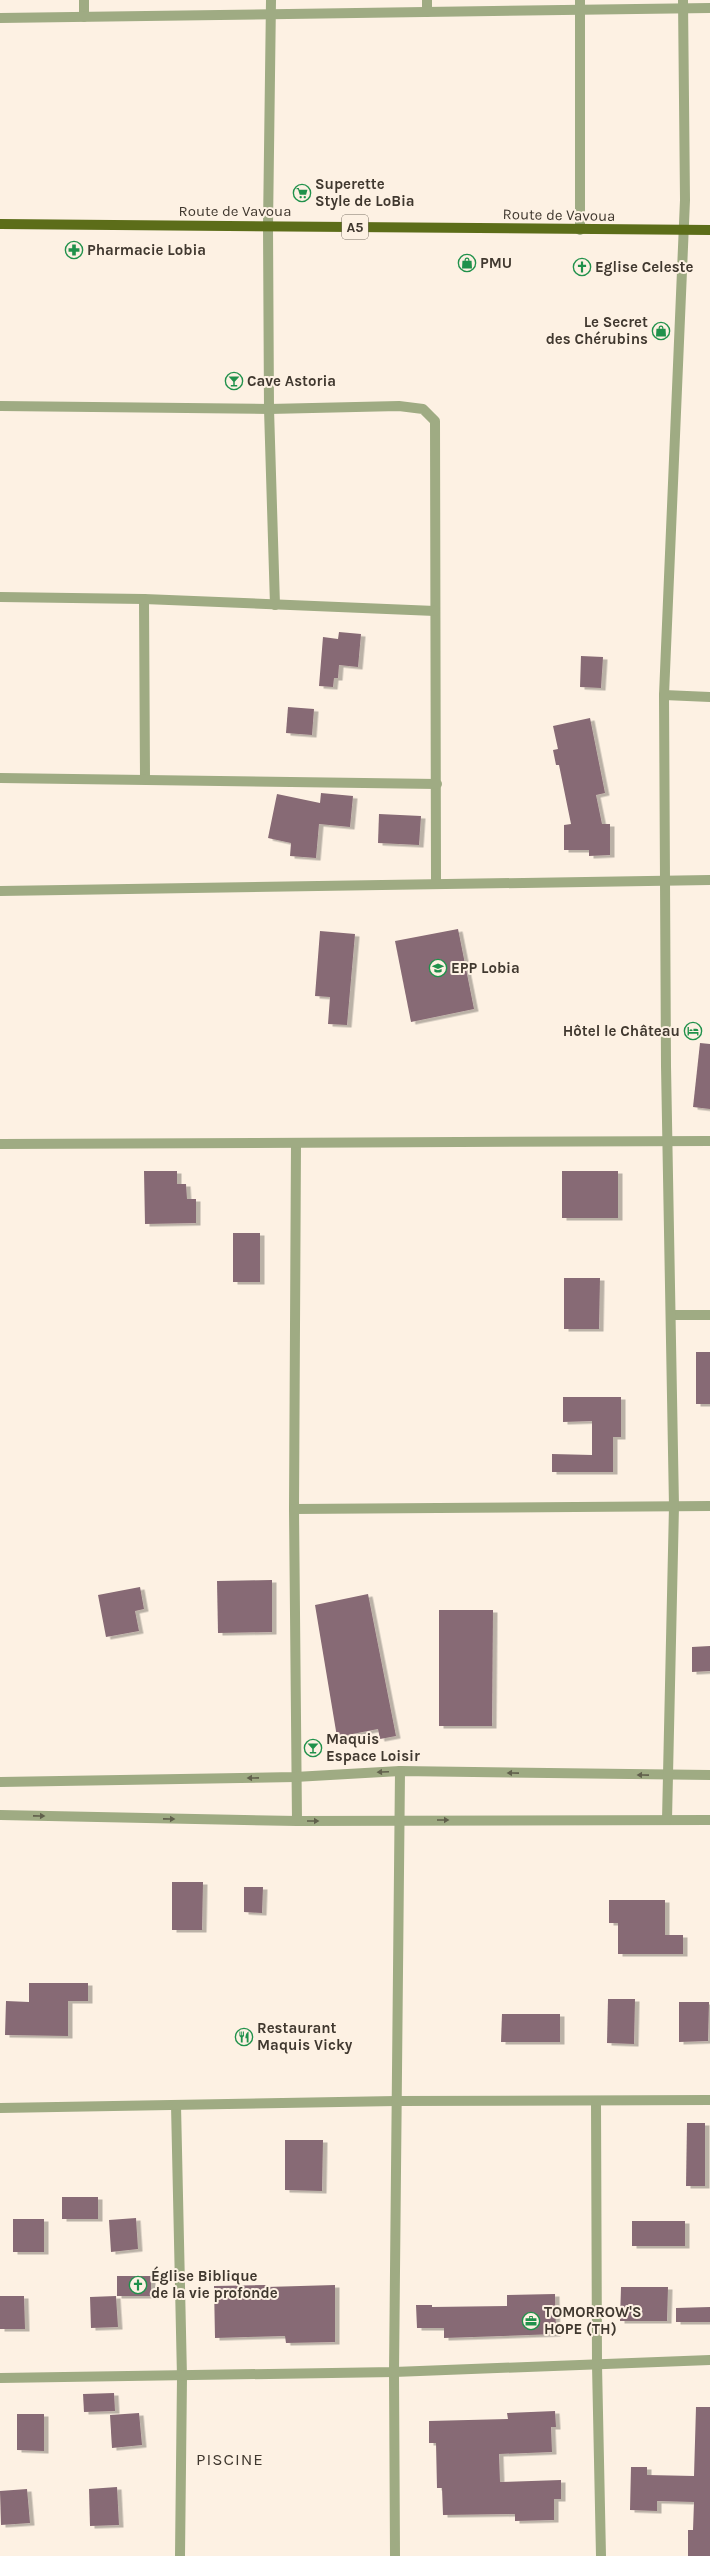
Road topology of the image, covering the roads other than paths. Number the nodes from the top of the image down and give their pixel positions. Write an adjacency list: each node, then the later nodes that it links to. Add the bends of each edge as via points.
1 (84, 0): 9 (street)
2 (271, 0): 8 (street)
3 (427, 0): 7 (street)
4 (683, 4): 5 (street); 6 (street); 15 (street)
5 (580, 5): 7 (street); 13 (street)
6 (710, 8)
7 (426, 12): 8 (street)
8 (271, 14): 9 (street); 12 (street)
9 (84, 17): 10 (street)
10 (0, 18)
11 (0, 224): 12 (main road, Route de Vavoua / A5)
12 (268, 226): 13 (main road, Route de Vavoua / A5); 17 (street)
13 (580, 230): 15 (main road, Route de Vavoua / A5)
14 (710, 230): 15 (main road, Route de Vavoua / A5)
15 (683, 231): 22 (street)
16 (0, 406): 17 (street)
17 (269, 409): 20 (street); 21 (street, via 399,406 423,409 436,421)
18 (0, 597): 19 (street)
19 (144, 599): 20 (street); 25 (street)
20 (275, 606): 21 (street)
21 (435, 612): 26 (street)
22 (664, 694): 23 (street); 28 (street)
23 (710, 697)
24 (0, 778): 25 (street)
25 (145, 778): 26 (street)
26 (437, 784): 29 (street)
27 (710, 880): 28 (street)
28 (664, 881): 29 (street); 31 (street)
29 (436, 883): 30 (street)
30 (0, 891)
31 (667, 1141): 32 (street); 33 (street); 35 (street)
32 (710, 1141)
33 (296, 1143): 34 (street); 39 (street)
34 (0, 1144)
35 (672, 1315): 36 (street); 37 (street)
36 (710, 1315)
37 (674, 1506): 38 (street); 39 (street); 42 (street)
38 (710, 1506)
39 (294, 1509): 43 (street)
40 (400, 1771): 42 (street, one-way to 40); 43 (street, one-way to 43); 46 (street)
41 (710, 1775): 42 (street)
42 (666, 1776): 47 (street)
43 (295, 1777): 44 (street, one-way to 44); 49 (street)
44 (0, 1782)
45 (0, 1815): 49 (street, one-way to 49)
46 (400, 1820): 47 (street, one-way to 47); 49 (street, one-way to 46); 51 (street)
47 (667, 1820): 48 (street)
48 (710, 1820)
49 (297, 1821)
50 (710, 2100): 52 (street)
51 (396, 2101): 52 (street); 53 (street); 57 (street)
52 (596, 2101): 56 (street)
53 (176, 2105): 54 (street); 58 (street)
54 (0, 2108)
55 (710, 2360): 56 (street)
56 (597, 2365): 57 (street); 62 (street)
57 (394, 2372): 58 (street); 61 (street)
58 (182, 2377): 59 (street); 60 (street)
59 (0, 2378)
60 (180, 2556)
61 (395, 2556)
62 (601, 2556)

